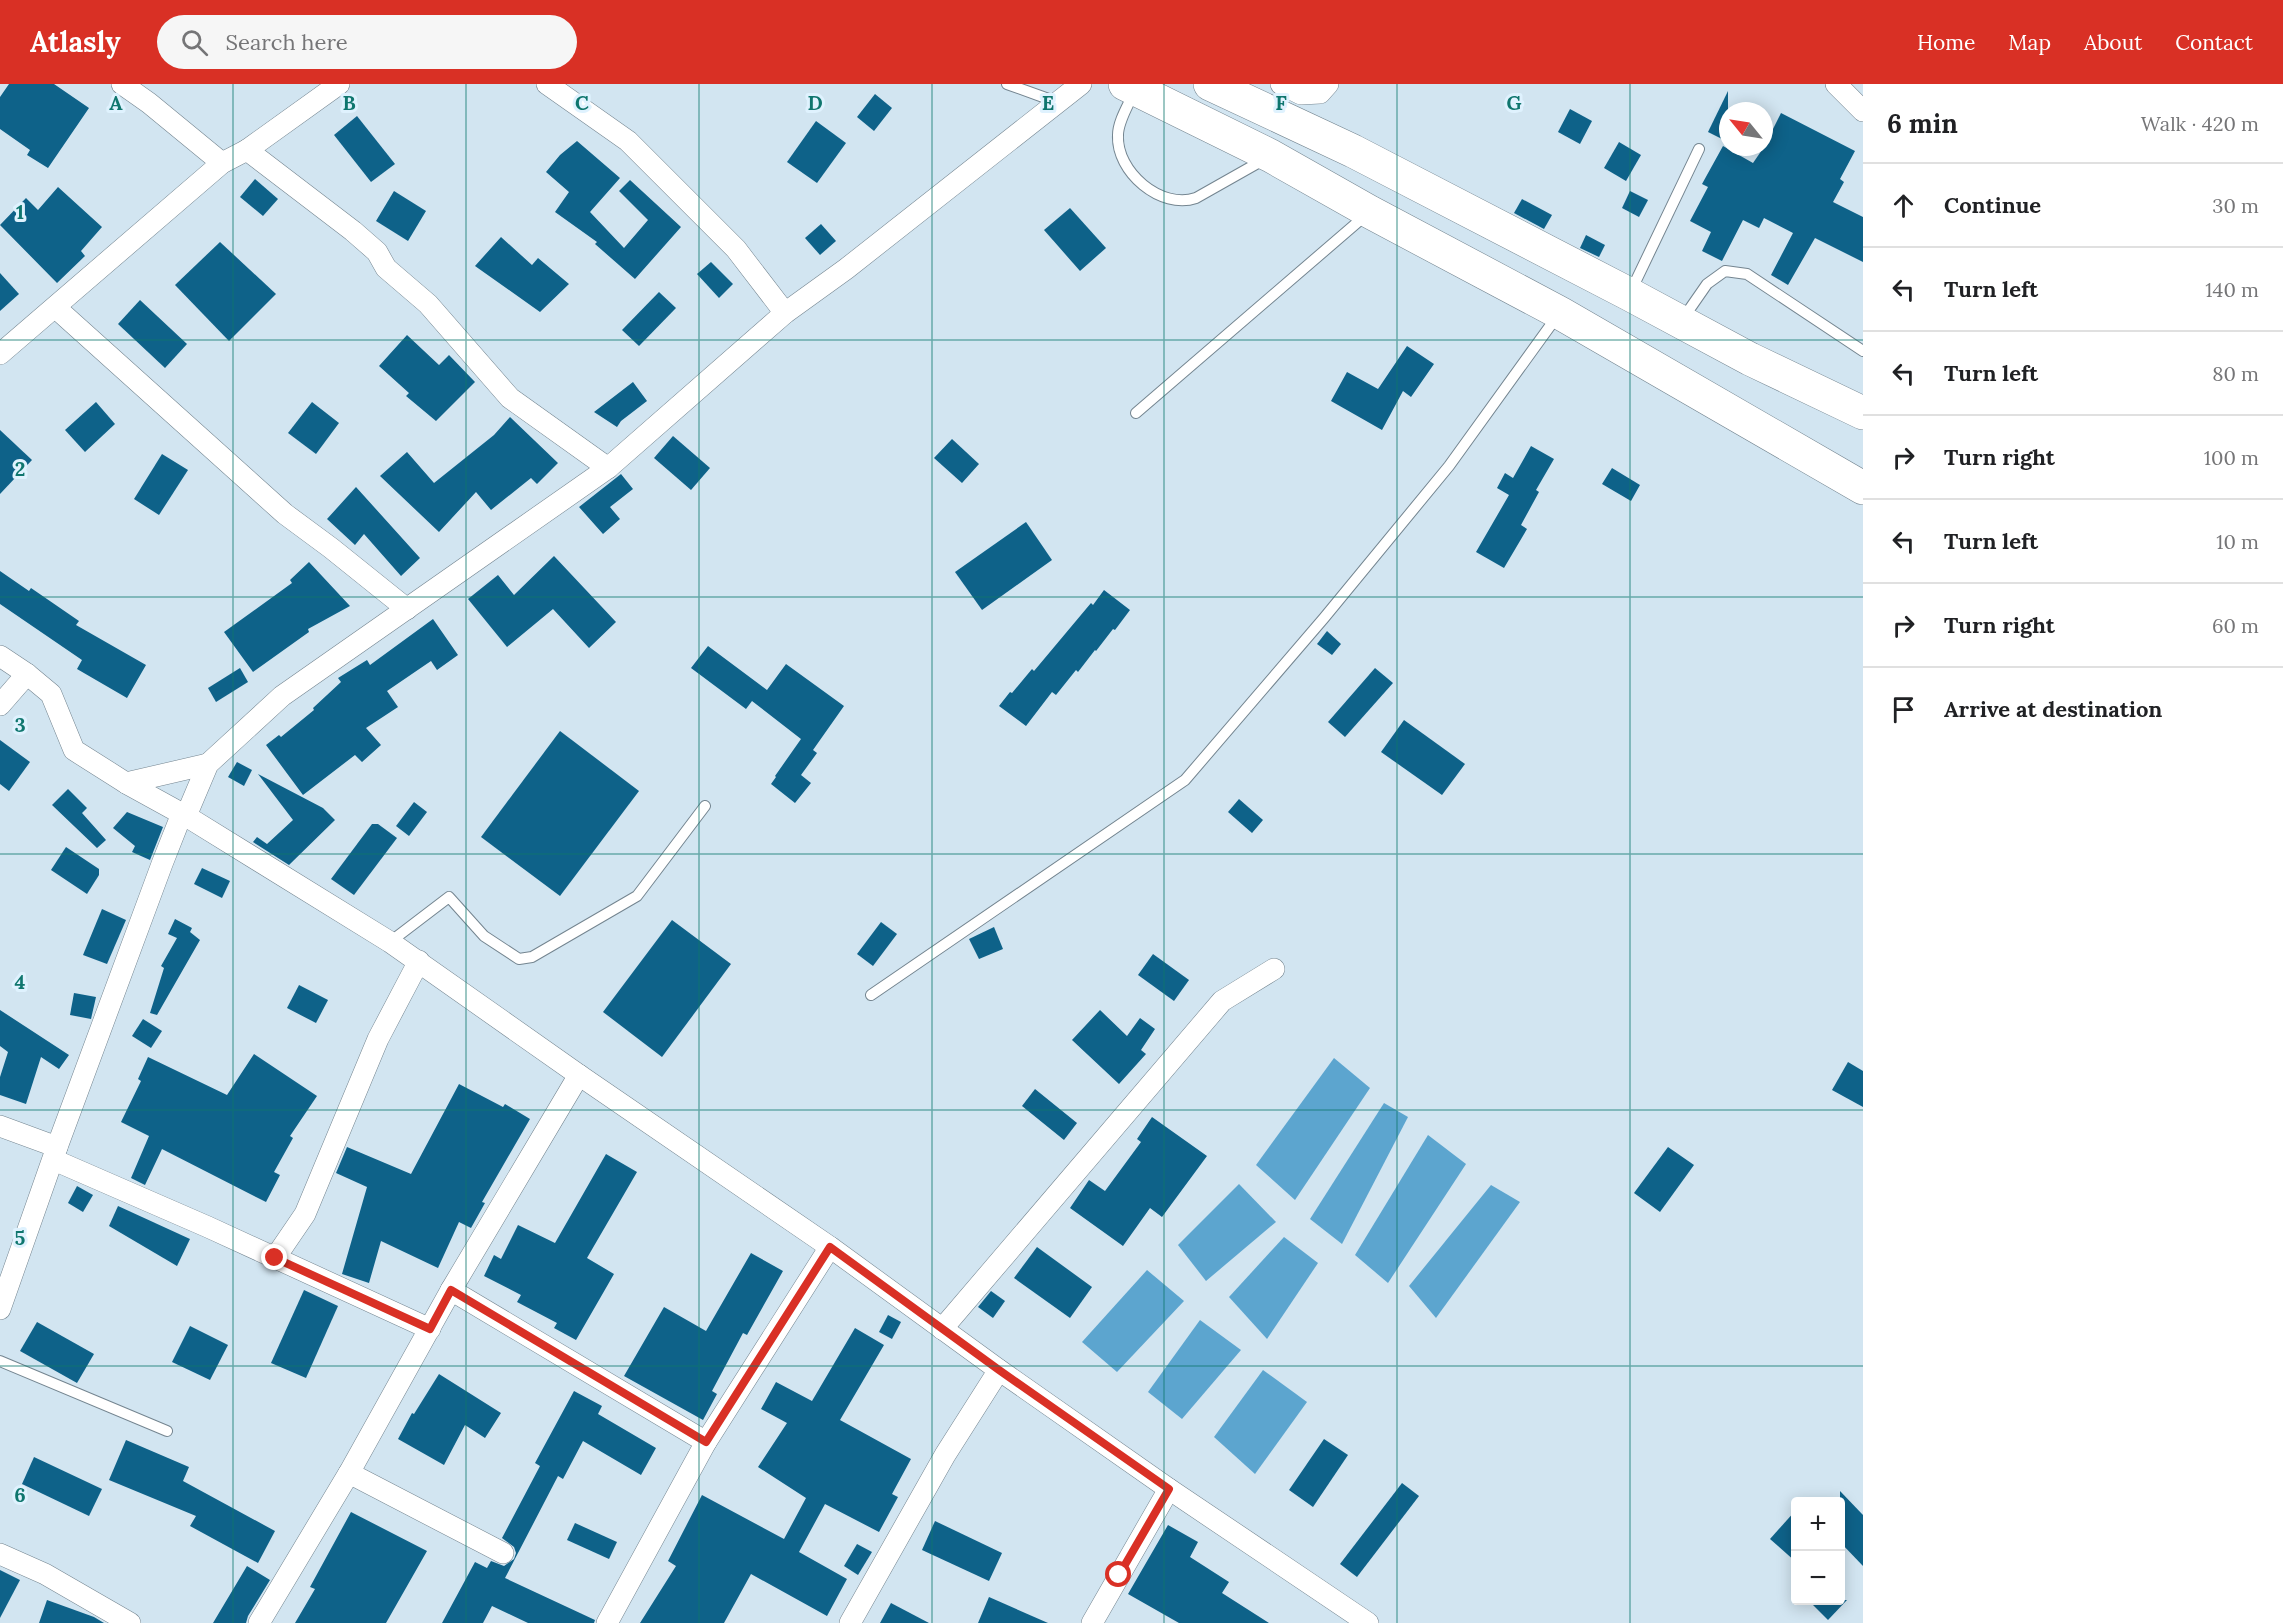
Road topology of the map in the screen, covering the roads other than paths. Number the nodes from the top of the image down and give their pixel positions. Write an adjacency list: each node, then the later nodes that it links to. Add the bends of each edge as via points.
1 (122, 84): 16 (street)
2 (339, 84): 14 (street)
3 (547, 84): 21 (street, via 628,141 736,249)
4 (1007, 84): 11 (lane)
5 (1081, 84): 11 (street)
6 (1210, 84): 18 (highway, via 1353,151)
7 (1281, 84): 8 (street, via 1301,94 1320,93)
8 (1328, 84)
9 (1836, 84): 12 (street)
10 (1130, 86): 15 (highway); 15 (lane, via 1117,133 1120,155 1133,176 1150,190 1185,202)
11 (1057, 102): 21 (street)
12 (1863, 111)
13 (1699, 149): 18 (lane)
14 (247, 150): 16 (street); 27 (street, via 377,252 386,268 428,304 510,398)
15 (1271, 156): 17 (highway)
16 (222, 163): 19 (street)
17 (1370, 212): 20 (highway); 25 (lane)
18 (1629, 294): 22 (highway)
19 (56, 308): 24 (street); 29 (street, via 285,514)
20 (1560, 312): 28 (highway); 40 (lane, via 1441,475 1185,780)
21 (785, 313): 27 (street)
22 (1680, 322): 23 (lane, via 1707,284 1725,271 1747,274); 26 (highway)
23 (1863, 351)
24 (0, 354)
25 (1136, 413)
26 (1863, 413)
27 (608, 468): 29 (street)
28 (1863, 488)
29 (407, 609): 33 (street, via 282,696)
30 (0, 656): 31 (street)
31 (27, 674): 32 (street); 34 (street, via 51,694 74,750)
32 (0, 705)
33 (208, 764): 34 (street); 36 (street)
34 (126, 783): 36 (street)
35 (705, 806): 37 (lane, via 637,896 532,957 519,959 484,936 449,897)
36 (186, 816): 37 (street); 43 (street, via 179,821)
37 (390, 942): 38 (street)
38 (419, 962): 41 (street); 45 (street, via 378,1039 305,1214)
39 (1274, 969): 49 (street, via 1222,1001)
40 (871, 995)
41 (579, 1075): 44 (street); 46 (street)
42 (0, 1126): 43 (street)
43 (55, 1153): 45 (street); 47 (street)
44 (830, 1247): 49 (street); 53 (street)
45 (275, 1258): 48 (street)
46 (451, 1290): 48 (street); 53 (street)
47 (0, 1309)
48 (430, 1329): 54 (street)
49 (942, 1329): 51 (street)
50 (0, 1361): 52 (lane)
51 (999, 1370): 55 (street); 62 (street, via 945,1455)
52 (167, 1431)
53 (706, 1442): 61 (street)
54 (349, 1473): 56 (street); 60 (street)
55 (1169, 1489): 58 (street); 63 (street)
56 (503, 1553)
57 (0, 1554): 59 (street, via 45,1574)
58 (1359, 1620)
59 (123, 1621)
60 (259, 1623)
61 (607, 1623)
62 (850, 1623)
63 (1092, 1623)

